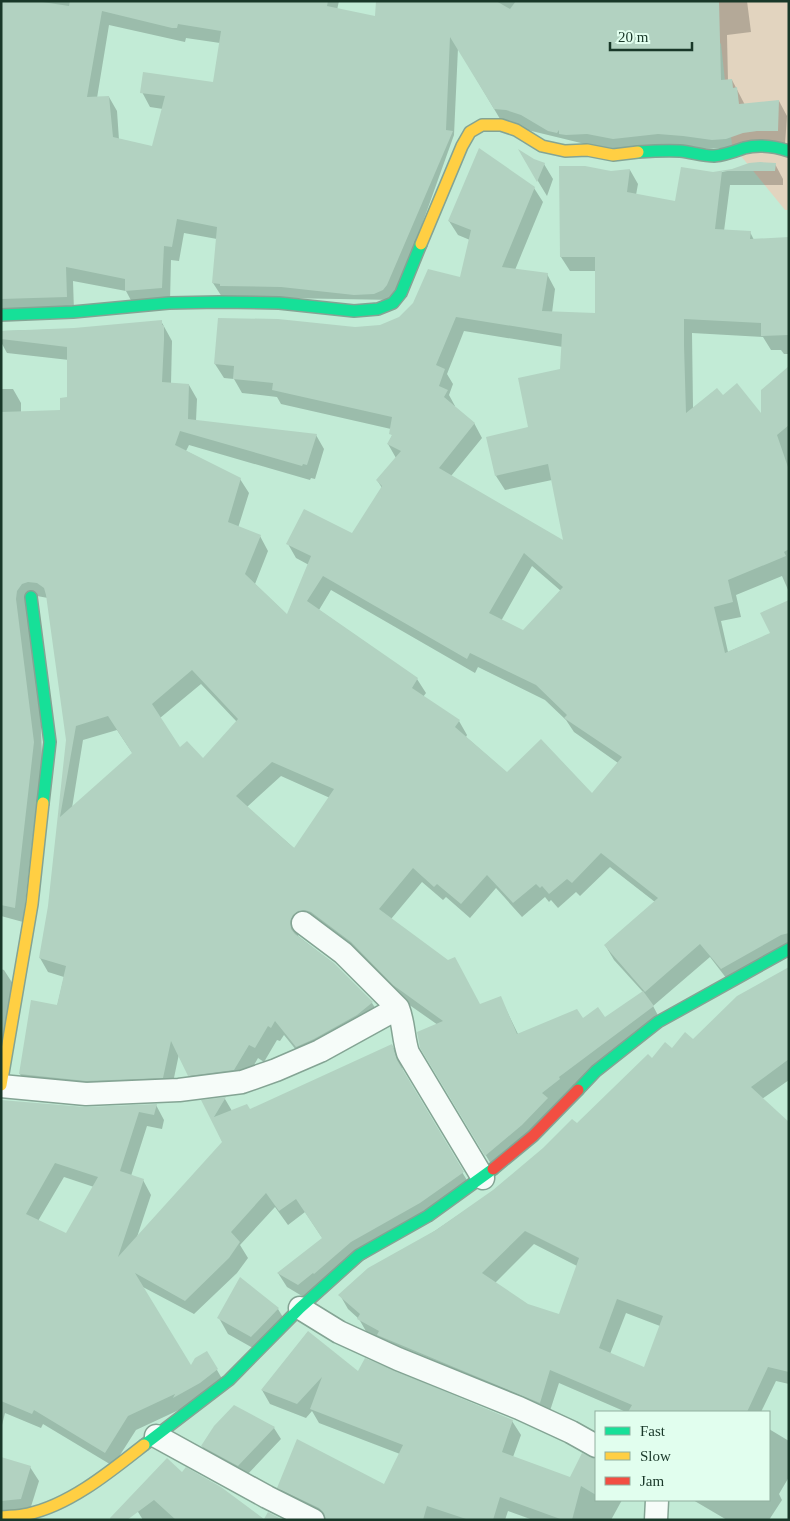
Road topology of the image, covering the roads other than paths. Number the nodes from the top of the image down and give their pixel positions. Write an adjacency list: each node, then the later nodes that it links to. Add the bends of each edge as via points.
1 (789, 151): 2 (street, via 759,146 712,156 657,150 613,155 587,150 565,151 542,146 501,125 482,125 470,132 462,146 401,293 393,304 354,311 279,303 169,303)
2 (1, 315)
3 (31, 597): 7 (street, via 50,742 32,904)
4 (303, 923): 6 (street, via 343,953)
5 (789, 949): 8 (street, via 658,1022 596,1071 534,1136)
6 (398, 1008): 7 (street, via 320,1051 242,1082 179,1090 86,1094); 8 (street, via 408,1053)
7 (1, 1086)
8 (483, 1178): 9 (street, via 428,1216 358,1255)
9 (300, 1308): 10 (street, via 229,1380); 11 (street, via 347,1336 519,1408)
10 (156, 1436): 13 (street, via 102,1478 64,1501 28,1514); 14 (street)
11 (595, 1445)
12 (657, 1501): 15 (street)
13 (1, 1517)
14 (313, 1520)
15 (656, 1520)

